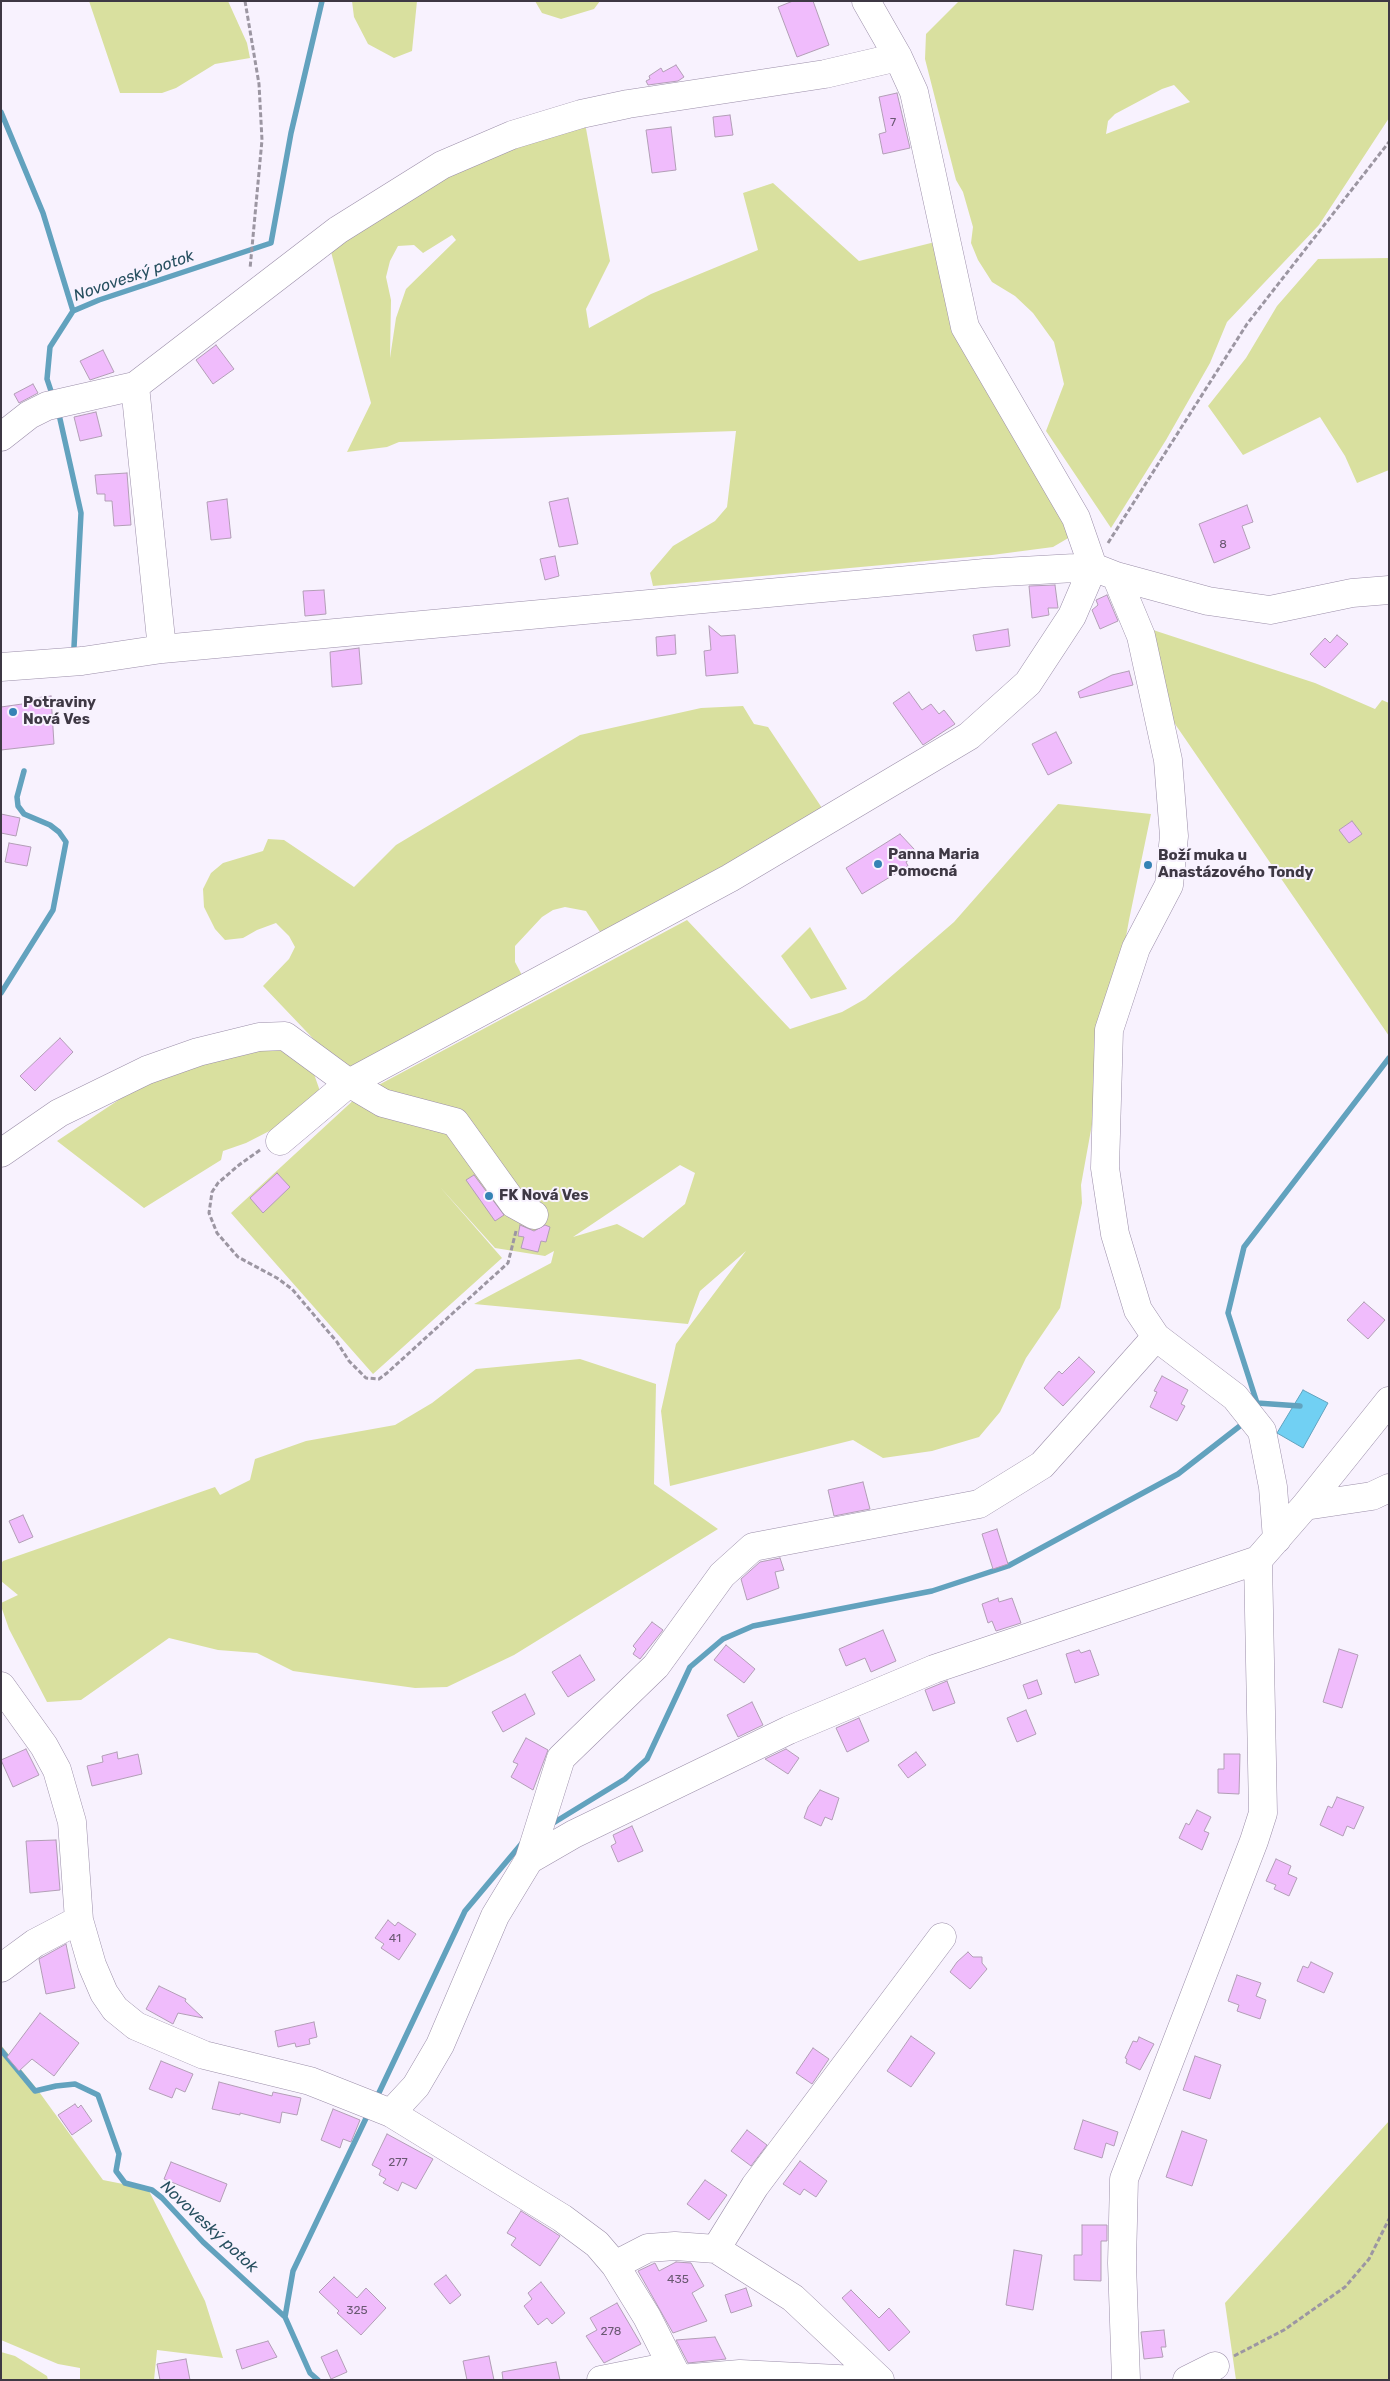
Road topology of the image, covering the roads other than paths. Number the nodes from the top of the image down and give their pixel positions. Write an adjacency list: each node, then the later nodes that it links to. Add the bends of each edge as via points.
1 (866, 1): 2 (street)
2 (898, 56): 3 (street, via 825,74 581,114 512,135 442,165 338,230); 5 (street, via 914,92 964,327)
3 (135, 386): 4 (street, via 55,404 28,414); 7 (street)
4 (1, 437)
5 (1104, 571): 6 (street, via 1208,601 1270,610 1352,593); 7 (street, via 975,574); 9 (street, via 1028,683 969,736 730,878); 13 (street, via 1141,636 1168,760 1174,836 1169,885 1136,948 1109,1030 1105,1168 1115,1234 1138,1310)
6 (1389, 590)
7 (162, 649): 8 (street, via 69,662)
8 (1, 667)
9 (349, 1083): 10 (street); 11 (street, via 285,1036 259,1037 198,1052 147,1070 59,1113); 12 (street, via 383,1103 455,1122 514,1204)
10 (280, 1141)
11 (1, 1153)
12 (528, 1212)
13 (1156, 1336): 17 (street, via 1235,1397 1262,1432 1273,1487); 20 (street, via 1042,1465 979,1504 753,1547 722,1575 656,1666 561,1758)
14 (1389, 1401): 16 (street)
15 (1389, 1488): 16 (street, via 1372,1496)
16 (1304, 1506): 17 (street)
17 (1276, 1539): 18 (street)
18 (1258, 1560): 20 (street, via 934,1669 788,1730 574,1834); 32 (street, via 1263,1813 1124,2179 1122,2263)
19 (1, 1686): 21 (street, via 44,1746 66,1797 72,1822)
20 (535, 1842): 24 (street, via 495,1916 440,2045 416,2086)
21 (79, 1920): 23 (street, via 35,1943); 24 (street, via 104,1993 115,2009 136,2026 204,2055 310,2081)
22 (942, 1937): 25 (street, via 755,2186)
23 (1, 1968)
24 (392, 2113): 26 (street, via 562,2218 597,2244)
25 (716, 2249): 26 (street, via 648,2248); 31 (street, via 793,2298)
26 (615, 2265): 28 (street, via 647,2317)
27 (1215, 2366): 33 (street)
28 (676, 2375): 29 (street); 30 (street, via 740,2374)
29 (601, 2380)
30 (857, 2380)
31 (880, 2380)
32 (1126, 2380)
33 (1186, 2380)

